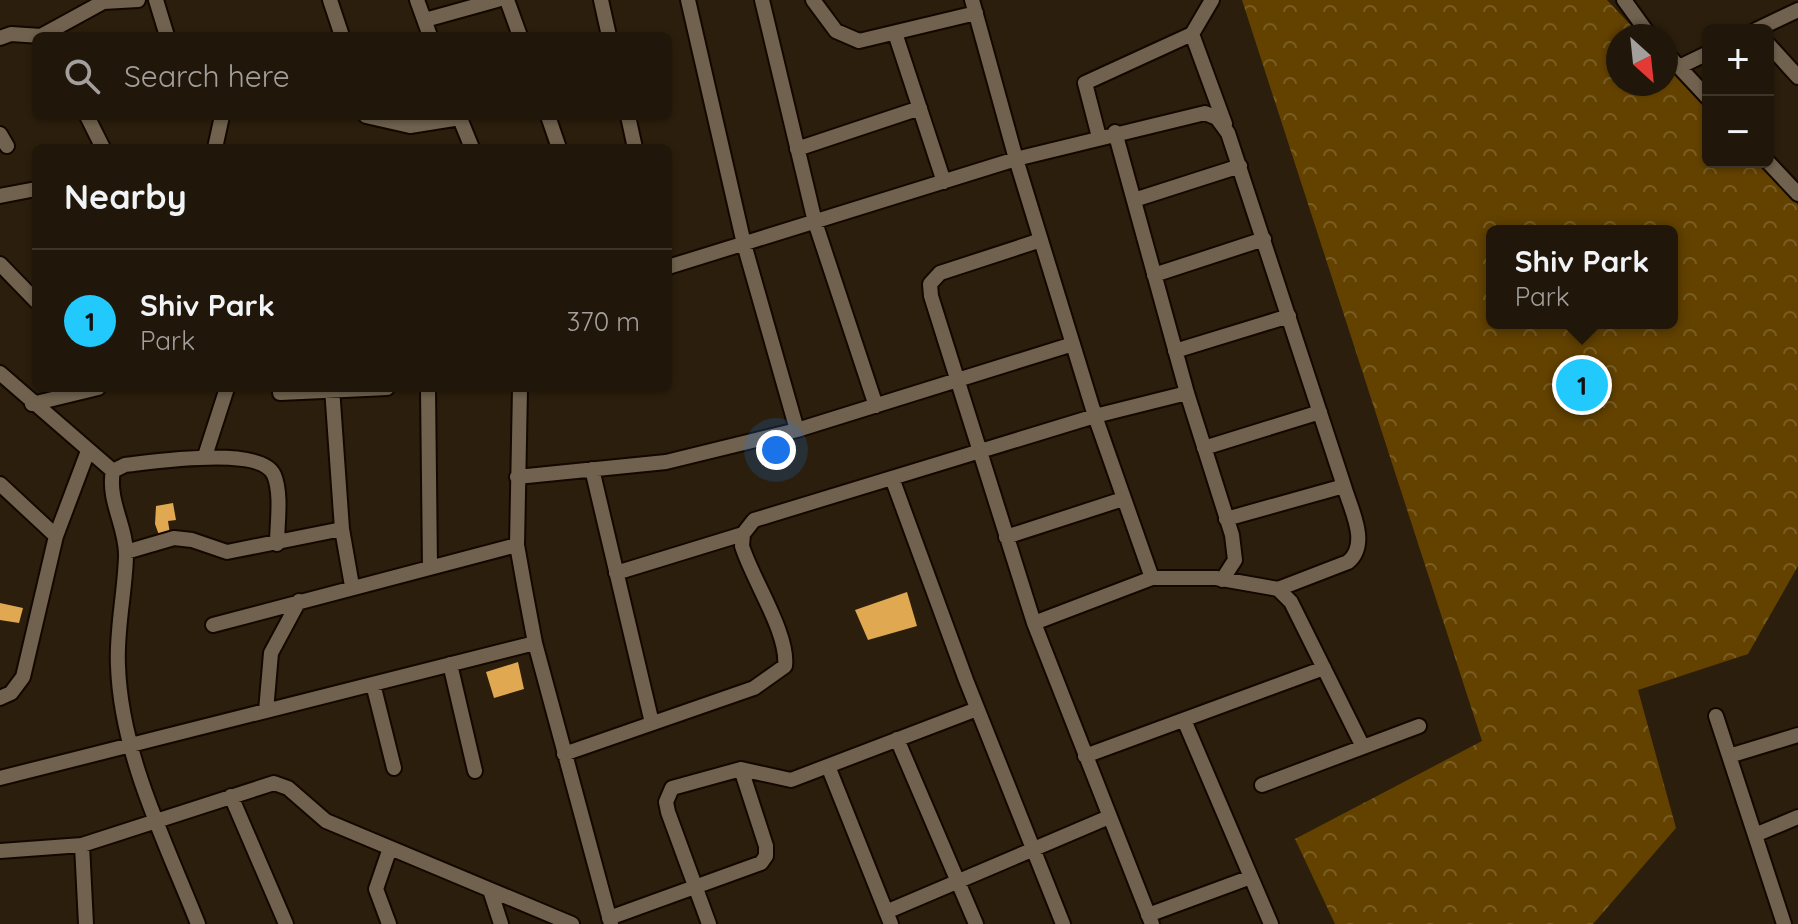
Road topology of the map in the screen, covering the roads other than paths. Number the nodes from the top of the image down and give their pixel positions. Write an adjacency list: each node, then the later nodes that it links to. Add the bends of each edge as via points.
1 (138, 0): 18 (street, via 103,2)
2 (156, 0): 19 (street)
3 (330, 0): 20 (street)
4 (417, 0): 15 (street)
5 (497, 0): 15 (street)
6 (507, 0): 22 (street)
7 (601, 0): 23 (street)
8 (688, 0): 61 (street)
9 (762, 0): 49 (street)
10 (813, 0): 24 (street, via 847,38 859,41)
11 (1212, 0): 25 (street)
12 (1624, 0): 16 (street)
13 (974, 7): 24 (street); 50 (street)
14 (1798, 10): 17 (street)
15 (425, 20): 21 (street)
16 (1641, 24)
17 (1769, 24)
18 (52, 32)
19 (166, 32)
20 (341, 32)
21 (429, 32)
22 (519, 32)
23 (608, 32)
24 (895, 33): 33 (street)
25 (1192, 34): 42 (street); 43 (street, via 1085,83)
26 (0, 38): 27 (street)
27 (32, 38)
28 (1774, 51): 31 (street)
29 (1702, 56): 30 (street)
30 (1679, 67): 32 (street)
31 (1798, 77)
32 (1706, 96)
33 (920, 108): 49 (street); 53 (street)
34 (89, 120): 44 (street)
35 (221, 120): 45 (street)
36 (385, 120): 37 (street, via 410,126)
37 (443, 120)
38 (461, 120): 46 (street)
39 (549, 120): 47 (street)
40 (629, 120): 48 (street)
41 (1115, 132): 42 (street, via 1205,113 1217,118); 43 (street); 57 (street)
42 (1228, 133): 51 (street)
43 (1099, 137): 50 (street)
44 (101, 144)
45 (216, 144)
46 (470, 144)
47 (558, 144)
48 (634, 144)
49 (797, 149): 58 (street)
50 (1016, 159): 53 (street); 60 (street)
51 (1240, 166): 57 (street); 59 (street)
52 (1774, 168): 55 (street)
53 (944, 182): 58 (street)
54 (32, 190): 56 (street)
55 (1798, 194)
56 (0, 196)
57 (1134, 200): 64 (street)
58 (815, 222): 61 (street); 80 (street)
59 (1264, 239): 64 (street); 66 (street)
60 (1041, 240): 67 (street); 70 (street, via 934,277 931,296)
61 (744, 244): 63 (street); 83 (street)
62 (0, 264): 65 (street)
63 (672, 266)
64 (1154, 275): 68 (street)
65 (32, 297)
66 (1289, 316): 68 (street); 81 (street)
67 (1073, 344): 70 (street); 82 (street)
68 (1175, 351): 78 (street)
69 (0, 373): 79 (street)
70 (956, 380): 80 (street); 86 (street)
71 (82, 392): 79 (street)
72 (226, 392): 87 (street)
73 (293, 392): 77 (street)
74 (332, 392): 96 (street)
75 (428, 392): 103 (street)
76 (520, 392): 90 (street)
77 (280, 393)
78 (1187, 393): 82 (street); 84 (street)
79 (32, 404): 85 (street)
80 (876, 406): 83 (street)
81 (1320, 412): 84 (street); 93 (street)
82 (1095, 416): 86 (street); 94 (street)
83 (797, 430): 88 (street, via 666,462)
84 (1204, 448): 95 (street)
85 (88, 451): 89 (street); 98 (street)
86 (980, 453): 91 (street); 99 (street)
87 (205, 456): 89 (street); 100 (street, via 261,464 272,471 277,484)
88 (592, 469): 90 (street); 104 (street)
89 (113, 471): 102 (street)
90 (517, 477): 101 (street)
91 (892, 478): 97 (street, via 754,520); 117 (street)
92 (0, 484): 98 (street)
93 (1344, 486): 95 (street); 108 (street, via 1360,545 1357,555)
94 (1123, 499): 99 (street); 105 (street)
95 (1226, 519): 106 (street, via 1236,551)
96 (342, 529): 100 (street); 107 (street)
97 (743, 534): 104 (street); 121 (street, via 746,560 786,656 785,666 754,688)
98 (56, 536): 116 (street, via 23,677)
99 (1006, 537): 110 (street)
100 (277, 544): 102 (street, via 227,552 174,538)
101 (517, 545): 103 (street); 112 (street)
102 (126, 552): 125 (street, via 118,665)
103 (430, 568): 107 (street)
104 (616, 573): 121 (street)
105 (1152, 578): 106 (street); 110 (street)
106 (1222, 580): 108 (street)
107 (352, 586): 109 (street)
108 (1278, 589): 114 (street, via 1291,602)
109 (299, 601): 111 (street); 118 (street, via 271,653)
110 (1034, 623): 128 (street)
111 (213, 625)
112 (535, 643): 113 (street); 127 (street)
113 (450, 664): 115 (street); 133 (street)
114 (1324, 668): 120 (street); 126 (street)
115 (373, 684): 118 (street); 131 (street)
116 (0, 698)
117 (977, 709): 124 (street); 143 (street)
118 (266, 711): 125 (street)
119 (1716, 716): 129 (street)
120 (1184, 720): 128 (street); 145 (street)
121 (652, 723): 127 (street)
122 (1419, 726): 126 (street)
123 (1798, 735): 129 (street)
124 (897, 739): 130 (street); 146 (street)
125 (131, 745): 134 (street); 139 (street)
126 (1363, 747): 135 (street)
127 (564, 754): 151 (street)
128 (1085, 756): 137 (street)
129 (1729, 756): 140 (street)
130 (828, 766): 132 (street, via 791,780); 149 (street)
131 (394, 768)
132 (741, 769): 147 (street, via 766,856 761,863); 147 (street, via 678,784 668,793 668,812)
133 (475, 771)
134 (0, 778)
135 (1262, 785)
136 (231, 796): 139 (street); 142 (street, via 274,783 288,788 326,821); 154 (street)
137 (1109, 817): 143 (street); 150 (street)
138 (1798, 817): 140 (street)
139 (158, 822): 141 (street); 153 (street)
140 (1755, 835): 162 (street)
141 (82, 845): 144 (street); 152 (street)
142 (390, 848): 148 (street); 155 (street, via 376,889)
143 (1032, 849): 146 (street); 160 (street)
144 (0, 851)
145 (1251, 877): 150 (street); 161 (street)
146 (957, 880): 149 (street); 159 (street)
147 (695, 886): 151 (street); 158 (street)
148 (490, 890): 156 (street); 157 (street)
149 (888, 918)
150 (1150, 919)
151 (610, 921)
152 (86, 924)
153 (198, 924)
154 (286, 924)
155 (389, 924)
156 (501, 924)
157 (572, 924)
158 (709, 924)
159 (976, 924)
160 (1063, 924)
161 (1271, 924)
162 (1784, 924)

